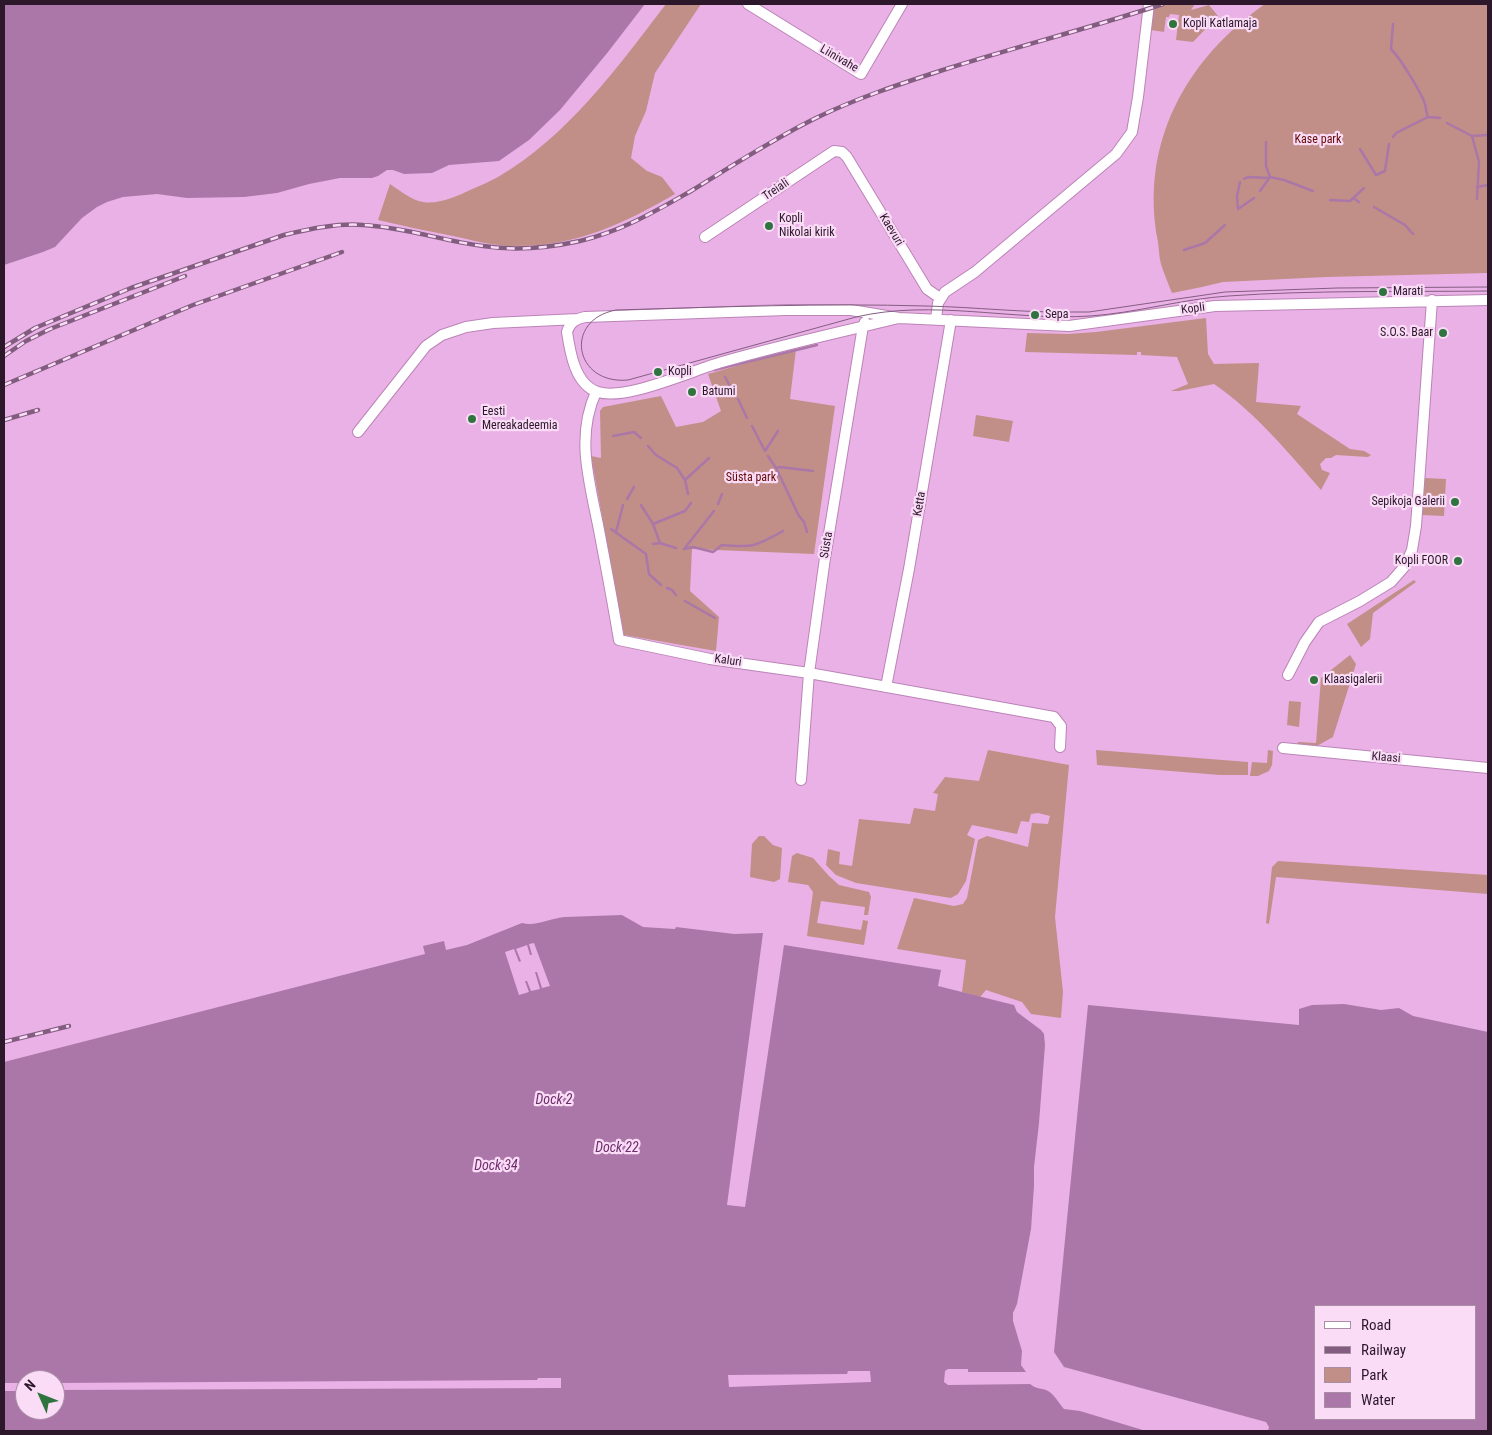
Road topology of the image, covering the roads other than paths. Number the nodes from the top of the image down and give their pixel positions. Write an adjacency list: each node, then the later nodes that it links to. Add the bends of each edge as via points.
1 (748, 4): 2 (street, Liinivahe, via 861,74)
2 (902, 4)
3 (1149, 4): 6 (street, via 1132,132 1116,154)
4 (847, 157): 5 (street, Treiali, via 834,151); 6 (street, Kaevuri, via 927,289)
5 (705, 237)
6 (940, 298): 12 (street)
7 (1432, 300): 8 (street, Kopli); 13 (street, Kopli, via 1242,305 1069,326); 20 (street, via 1412,550 1405,566 1391,582 1319,622)
8 (1488, 300)
9 (866, 312): 10 (street, Kopli); 11 (street, Kopli, via 786,310); 15 (street, Süsta, via 868,318)
10 (899, 318): 12 (street, Kopli); 15 (street, Kopli)
11 (578, 319): 14 (street, Kopli); 16 (street, via 569,326)
12 (936, 320): 13 (street, Kopli)
13 (951, 320): 21 (street, Ketta)
14 (525, 321): 16 (street, via 552,325 562,330); 18 (street, via 466,327 442,335 426,346)
15 (863, 326): 17 (street, Kopli, via 721,362 620,394); 19 (street, Süsta)
16 (568, 340): 17 (street, via 577,373)
17 (596, 392): 19 (street, Kaluri, via 586,424 586,466 619,640 710,659)
18 (358, 432)
19 (809, 673): 21 (street, Kaluri); 25 (street, Süsta)
20 (1288, 675)
21 (886, 687): 22 (street, Kaluri, via 1054,717 1061,726)
22 (1060, 747)
23 (1283, 748): 24 (street, Klaasi)
24 (1488, 768)
25 (801, 780)

